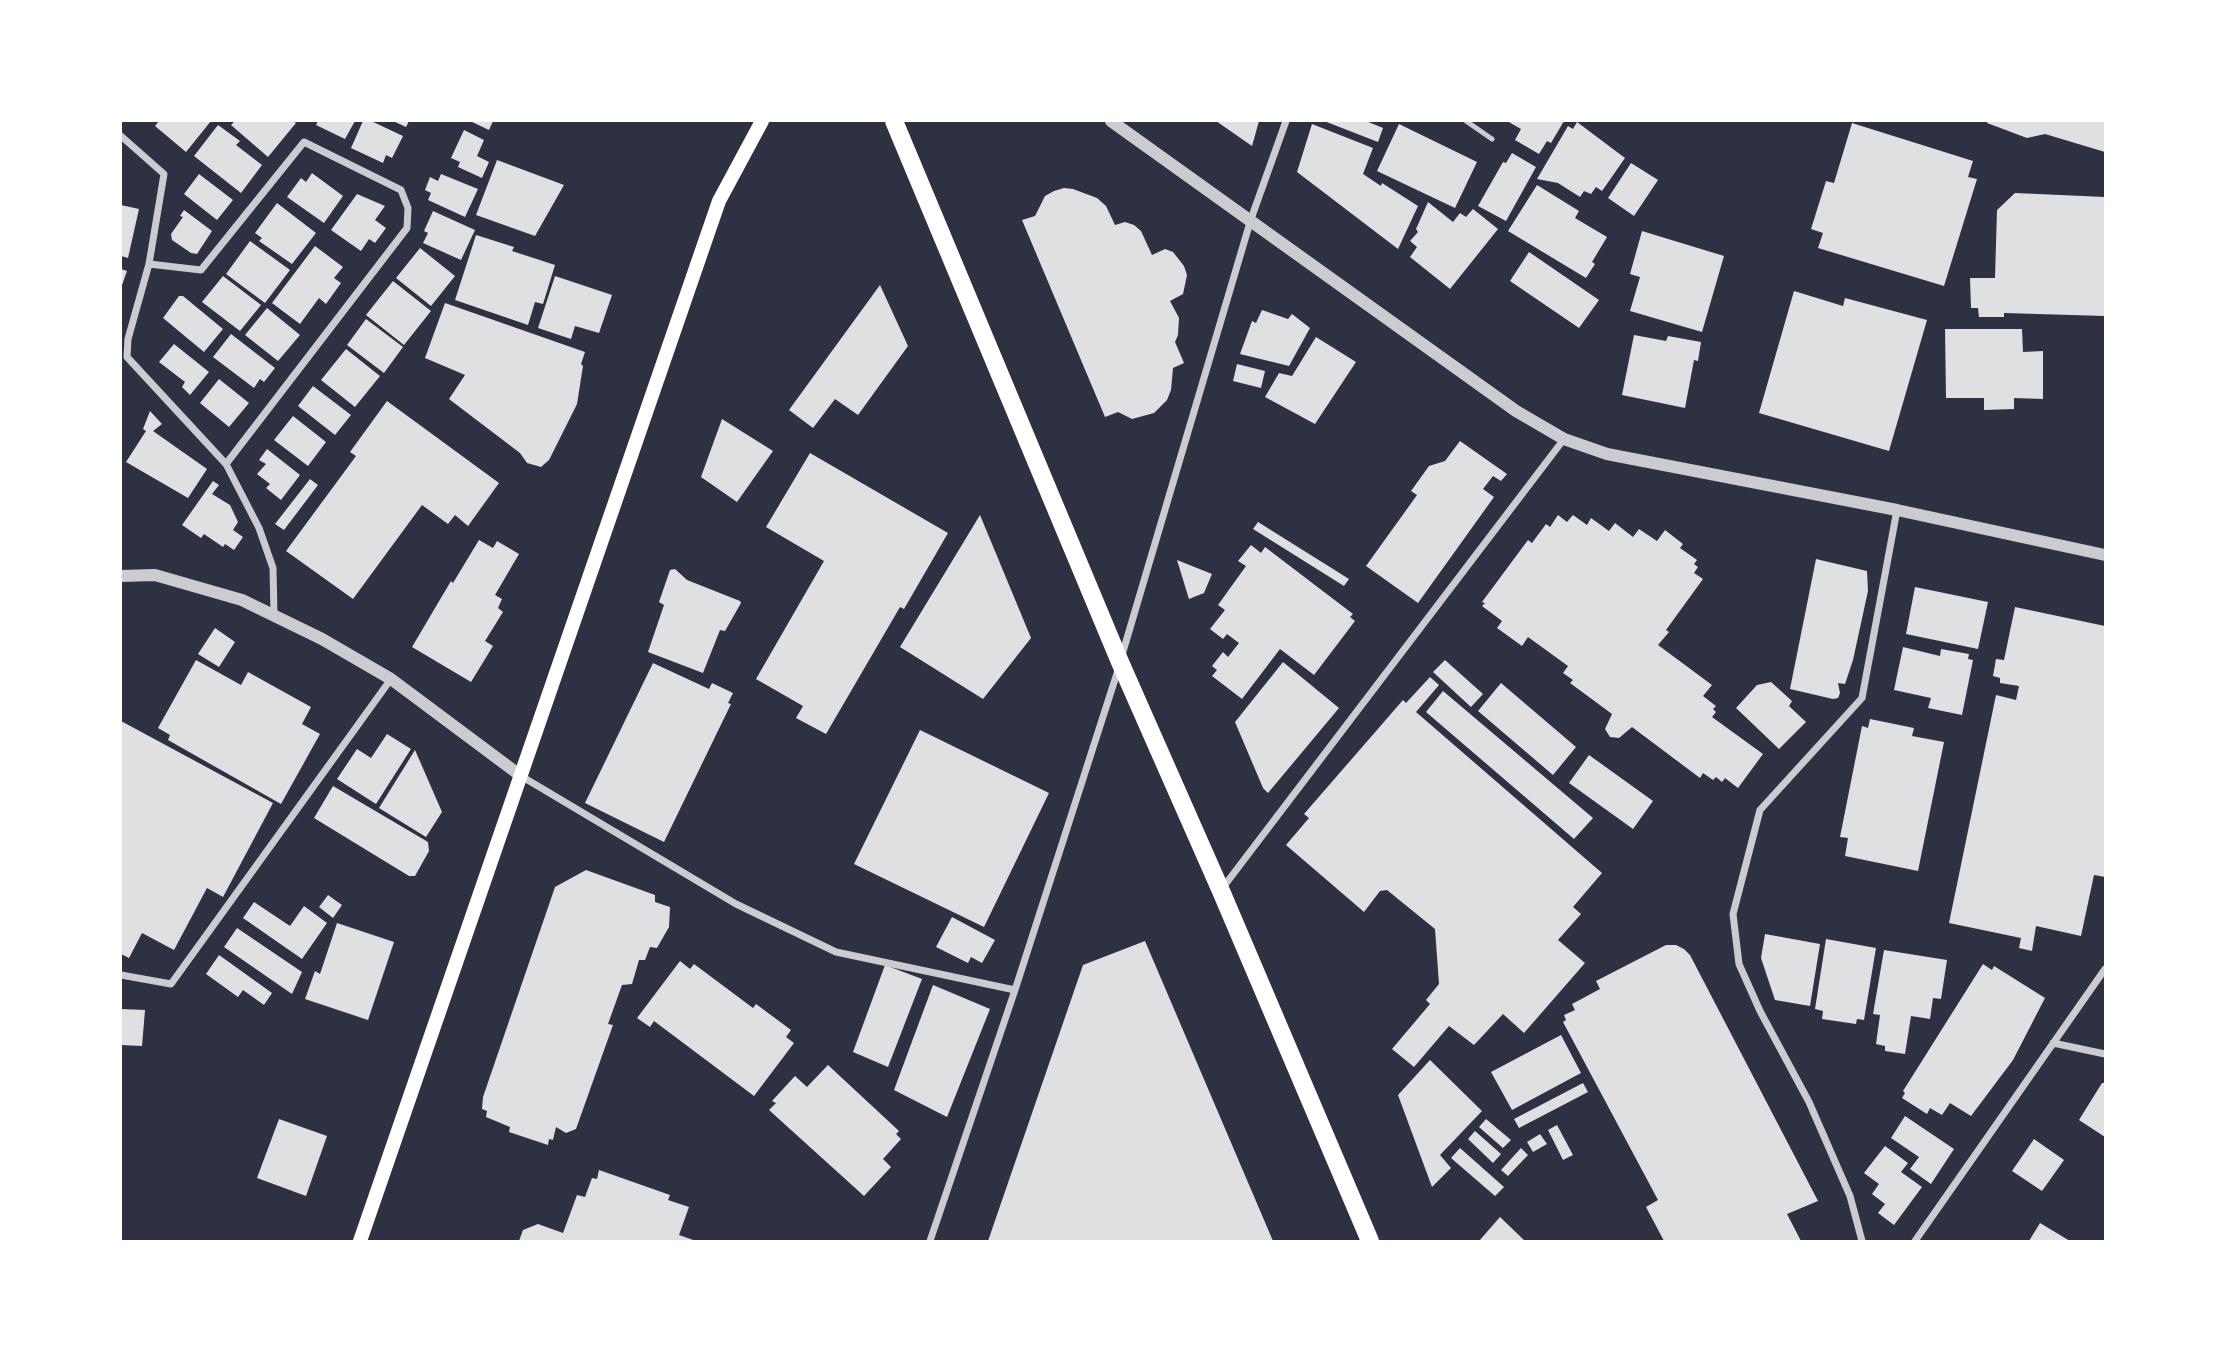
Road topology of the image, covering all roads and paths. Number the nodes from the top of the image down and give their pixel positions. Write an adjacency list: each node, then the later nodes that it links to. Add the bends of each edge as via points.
1 (762, 121): 18 (main road, via 719,201)
2 (894, 121): 16 (main road)
3 (1111, 121): 8 (street)
4 (1286, 121): 8 (street)
5 (1466, 121): 7 (lane)
6 (121, 136): 9 (street, via 164,174)
7 (1492, 139)
8 (1251, 219): 10 (street, via 1516,411); 16 (street)
9 (149, 264): 11 (street, via 127,357); 11 (street, via 201,270 304,142 401,190 408,208 407,228)
10 (1564, 439): 12 (street, via 1606,454); 19 (street)
11 (226, 464): 15 (street, via 260,528 273,568)
12 (1897, 510): 13 (street); 28 (street, via 1862,698 1760,810 1732,914 1739,964 1759,1011 1810,1102 1850,1196)
13 (2105, 555)
14 (121, 576): 15 (street, via 155,575 242,600)
15 (274, 615): 17 (street)
16 (1120, 662): 19 (main road); 22 (street)
17 (391, 679): 18 (street); 21 (street, via 171,984)
18 (521, 776): 22 (street, via 736,904 836,952); 25 (main road)
19 (1221, 891): 27 (main road)
20 (2105, 969): 23 (street)
21 (121, 975)
22 (1015, 990): 26 (street)
23 (2053, 1043): 24 (street); 29 (street)
24 (2105, 1054)
25 (360, 1241)
26 (930, 1241)
27 (1370, 1241)
28 (1862, 1241)
29 (1915, 1241)

